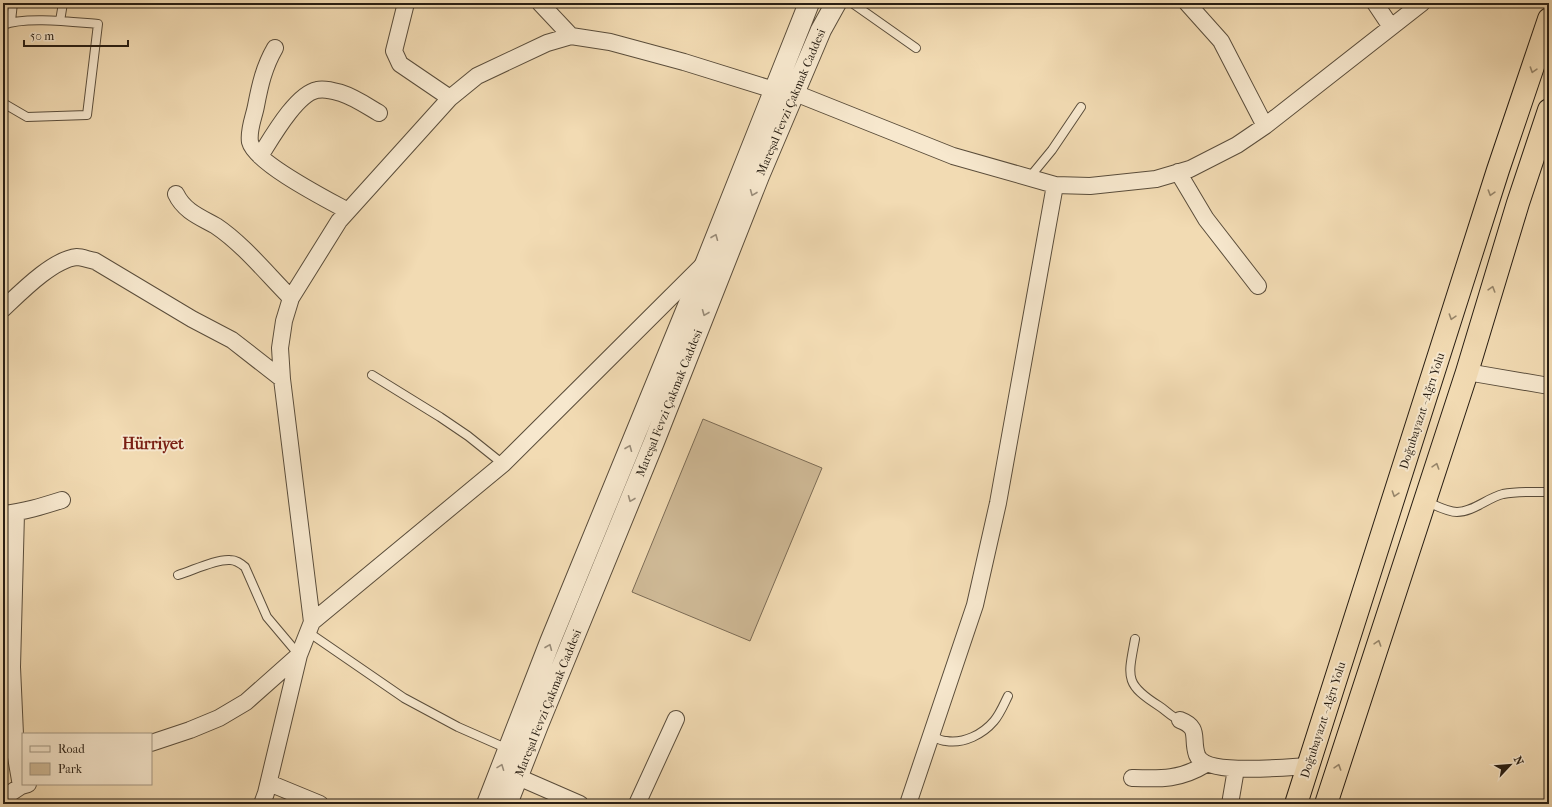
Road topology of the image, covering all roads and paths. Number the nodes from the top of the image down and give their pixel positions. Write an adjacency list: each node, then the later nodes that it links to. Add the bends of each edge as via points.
1 (14, 3): 13 (lane)
2 (63, 3): 12 (lane)
3 (406, 3): 21 (street, via 394,52 396,58 400,64)
4 (540, 3): 16 (street)
5 (809, 3): 19 (street, Mareşal Fevzi Çakmak Caddesi)
6 (836, 3): 20 (street, Mareşal Fevzi Çakmak Caddesi, via 821,30)
7 (852, 3): 18 (lane)
8 (1188, 3): 26 (street, via 1221,41)
9 (1375, 3): 15 (street)
10 (1422, 3): 15 (street)
11 (1549, 19): 57 (highway, Doğubayazıt - Ağrı Yolu, one-way to 57)
12 (60, 21): 13 (lane); 22 (lane, via 98,24 87,115 27,116)
13 (11, 22): 14 (lane)
14 (3, 24)
15 (1391, 27): 26 (street)
16 (571, 36): 19 (street, via 610,42); 21 (street, via 547,43 477,76)
17 (275, 48): 27 (street, via 263,74 250,128 250,141)
18 (916, 48)
19 (774, 90): 20 (street); 33 (street, Mareşal Fevzi Çakmak Caddesi, one-way to 19)
20 (795, 93): 29 (street, via 953,156); 60 (street, Mareşal Fevzi Çakmak Caddesi, one-way to 60, via 759,176)
21 (450, 98): 32 (street)
22 (3, 103)
23 (1081, 107): 29 (lane, via 1052,150)
24 (1549, 110): 37 (highway, one-way to 24, via 1515,211)
25 (379, 113): 27 (street, via 343,93 329,90 313,91 289,113)
26 (1265, 126): 28 (street, via 1237,145 1190,169)
27 (260, 156): 32 (street, via 297,182)
28 (1178, 172): 30 (street, via 1156,179 1090,186); 34 (street, via 1206,219)
29 (1029, 178): 30 (street)
30 (1055, 185): 53 (street, via 998,503 975,606)
31 (176, 194): 35 (street, via 185,208 218,228 239,245)
32 (348, 211): 35 (street)
33 (706, 262): 41 (street); 55 (street, Mareşal Fevzi Çakmak Caddesi, one-way to 33)
34 (1258, 286)
35 (290, 298): 39 (street, via 280,348)
36 (4, 307): 39 (street, via 31,283 64,260 78,257 95,261 186,316 232,340)
37 (1467, 372): 40 (street); 44 (highway, one-way to 37)
38 (372, 375): 41 (lane, via 468,436)
39 (282, 379): 47 (street)
40 (1549, 386)
41 (503, 464): 47 (street)
42 (1549, 492): 44 (lane, via 1517,492 1502,495 1457,512)
43 (62, 500): 45 (street)
44 (1425, 501): 74 (highway, one-way to 44)
45 (9, 513): 59 (street, via 16,757)
46 (178, 576): 49 (lane, via 218,562 238,562 245,567 267,617)
47 (310, 627): 49 (street); 55 (lane, via 404,698 458,727)
48 (1135, 639): 52 (lane, via 1130,670 1135,688 1172,717)
49 (299, 655): 54 (street, via 246,702 219,718); 62 (street)
50 (1008, 696): 53 (lane, via 994,721 981,733 954,742)
51 (676, 719): 70 (street)
52 (1180, 720): 56 (street, via 1192,726 1197,755 1200,761)
53 (932, 736): 71 (street)
54 (152, 743)
55 (508, 749): 67 (street, Mareşal Fevzi Çakmak Caddesi, one-way to 55)
56 (1206, 764): 58 (street); 61 (street, via 1184,774 1163,779)
57 (1307, 766): 58 (street); 73 (highway, Doğubayazıt - Ağrı Yolu)
58 (1236, 769): 72 (street)
59 (22, 776)
60 (518, 777): 68 (street, Mareşal Fevzi Çakmak Caddesi); 69 (street)
61 (1132, 778)
62 (269, 783): 65 (street); 66 (street)
63 (25, 785): 64 (street)
64 (3, 798)
65 (262, 804)
66 (320, 804)
67 (487, 804)
68 (507, 804)
69 (580, 804)
70 (637, 804)
71 (908, 804)
72 (1230, 804)
73 (1296, 804)
74 (1326, 804)

